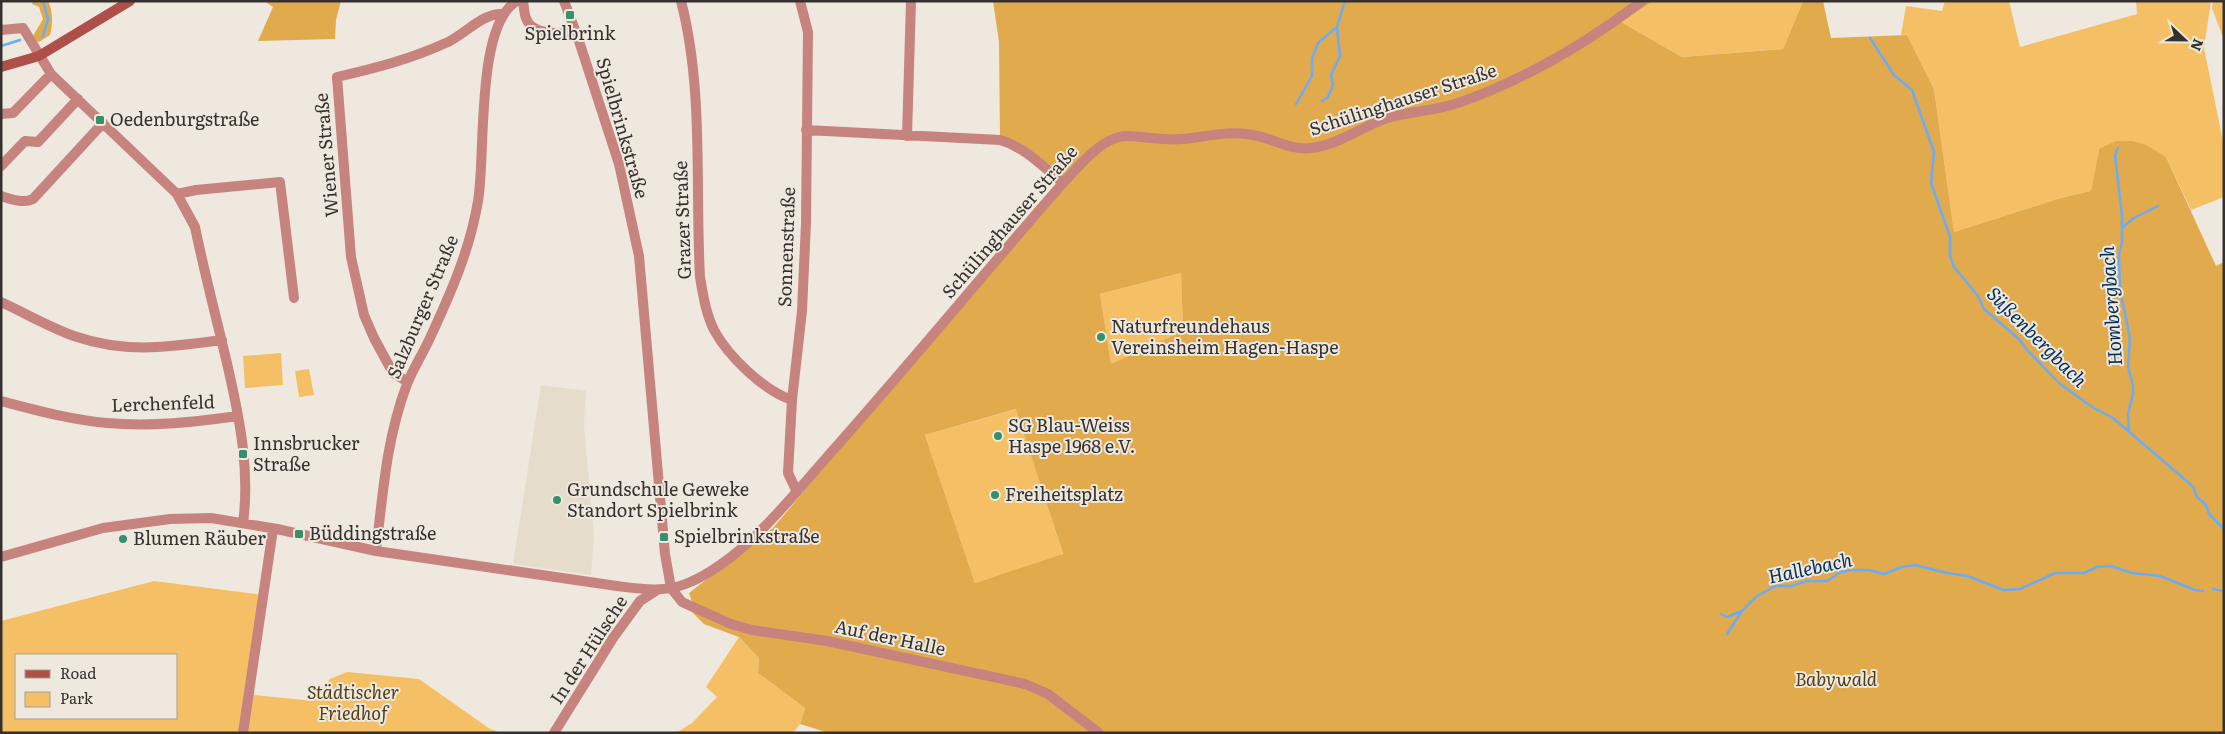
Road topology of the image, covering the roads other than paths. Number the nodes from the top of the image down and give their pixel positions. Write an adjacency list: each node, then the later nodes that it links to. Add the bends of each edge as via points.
1 (130, 1): 12 (main road)
2 (517, 1): 9 (street, Wiener Straße)
3 (523, 1): 11 (street, via 531,27 543,32)
4 (564, 1): 11 (street, Spielbrinkstraße)
5 (681, 1): 28 (street, Grazer Straße, via 690,42 700,277 706,306 715,330 746,369)
6 (800, 1): 18 (street, Sonnenstraße, via 808,32)
7 (911, 1): 19 (street)
8 (1642, 1): 21 (street, Schülinghauser Straße, via 1546,64 1506,84 1457,103 1388,118 1330,144 1299,148 1251,134 1226,133 1180,139 1122,136 1099,147)
9 (502, 14): 27 (street, Salzburger Straße, via 488,65 478,201 470,238 449,296); 27 (street, Wiener Straße, via 494,14 449,41 394,64 337,77 351,257 356,283 374,338 393,373)
10 (1, 30): 12 (street, via 23,28)
11 (577, 35): 36 (street, Spielbrinkstraße, via 619,164 639,256 665,554)
12 (39, 56): 13 (main road); 14 (street)
13 (1, 67)
14 (51, 74): 15 (street); 16 (street, via 13,113)
15 (78, 99): 17 (street); 20 (street, via 38,142 25,141)
16 (1, 114)
17 (104, 123): 22 (street); 23 (street, via 29,202)
18 (806, 130): 19 (street); 28 (street, Sonnenstraße, via 802,311)
19 (907, 136): 21 (street, via 1000,140 1012,144)
20 (1, 166)
21 (1063, 183): 31 (street, Schülinghauser Straße)
22 (177, 194): 24 (street, via 280,182); 26 (street, via 195,227)
23 (1, 196)
24 (294, 298)
25 (1, 302): 26 (street, via 73,336 98,342 152,349)
26 (222, 340): 30 (street)
27 (408, 382): 34 (street, Salzburger Straße, via 387,454)
28 (792, 400): 31 (street, Sonnenstraße, via 788,474)
29 (1, 401): 30 (street, Lerchenfeld, via 106,423 162,424)
30 (238, 416): 32 (street, via 245,475)
31 (797, 492): 36 (street, Schülinghauser Straße, via 760,532 720,565 687,584)
32 (243, 522): 33 (street); 35 (street, via 211,518 141,523 76,535)
33 (273, 529): 34 (street); 38 (street)
34 (376, 551): 37 (street)
35 (1, 557)
36 (671, 588): 37 (street); 40 (street, Auf der Halle, via 682,602 713,618 745,628 827,641 1025,684 1048,694)
37 (656, 590): 39 (street, In der Hülsche, via 640,601 613,638)
38 (243, 733)
39 (554, 733)
40 (1099, 733)

